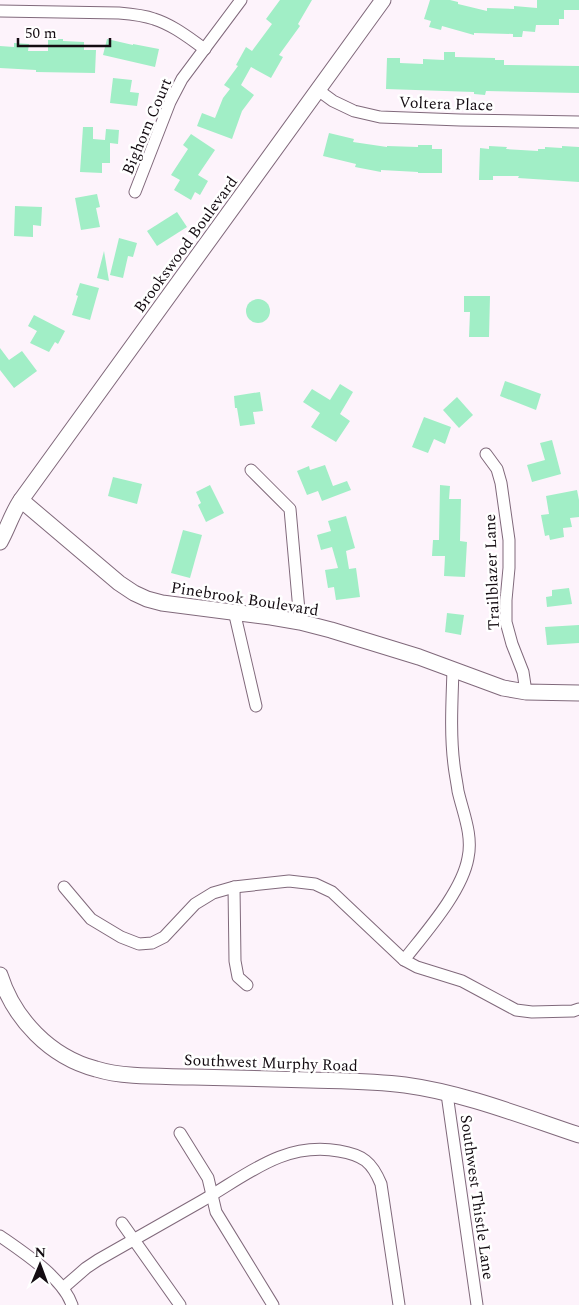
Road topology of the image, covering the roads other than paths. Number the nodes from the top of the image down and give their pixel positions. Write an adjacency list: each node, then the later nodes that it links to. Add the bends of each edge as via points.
1 (241, 0): 4 (street, Bighorn Court)
2 (383, 0): 5 (main road, Brookswood Boulevard)
3 (0, 11): 4 (street, via 137,15 170,26)
4 (205, 49): 7 (street, Bighorn Court, via 170,102)
5 (318, 90): 6 (street, Voltera Place, via 333,102 380,117); 10 (main road, Brookswood Boulevard)
6 (579, 122)
7 (135, 192)
8 (486, 454): 16 (street, Trailblazer Lane, via 497,469 501,483 509,540 506,622 523,672)
9 (252, 470): 14 (street, via 290,509)
10 (18, 505): 11 (main road, Brookswood Boulevard); 12 (main road, Brookswood Boulevard); 13 (main road, Pinebrook Boulevard, via 134,593 162,603)
11 (0, 522)
12 (0, 542)
13 (234, 611): 14 (main road, Pinebrook Boulevard); 18 (street)
14 (300, 622): 15 (main road, Pinebrook Boulevard, via 380,644)
15 (453, 670): 16 (main road, Pinebrook Boulevard, via 502,688); 21 (street, via 454,763 468,831 468,860 449,900)
16 (526, 692): 17 (main road, Pinebrook Boulevard)
17 (579, 693)
18 (256, 706)
19 (64, 887): 20 (street, via 91,920 139,944 152,943 164,937 195,904 213,893)
20 (234, 887): 21 (street, via 289,881 315,884 332,892); 23 (street, via 235,961 238,977)
21 (404, 960): 24 (street, via 462,981 516,1010 573,1011)
22 (0, 975): 25 (main road, Southwest Murphy Road, via 15,1009 28,1027 59,1053 95,1069 154,1076 379,1083)
23 (247, 985)
24 (579, 1008)
25 (447, 1094): 27 (main road, Southwest Murphy Road); 37 (street, Southwest Thistle Lane)
26 (180, 1133): 28 (street, via 208,1178)
27 (579, 1135)
28 (212, 1195): 31 (street); 35 (street, via 216,1212); 36 (street, via 260,1165 283,1155 329,1149 360,1157 371,1164 382,1184)
29 (122, 1223): 31 (street)
30 (0, 1236): 32 (street)
31 (134, 1240): 32 (street, via 86,1268); 34 (street)
32 (63, 1288): 33 (street)
33 (72, 1305)
34 (180, 1305)
35 (272, 1305)
36 (399, 1305)
37 (476, 1305)

